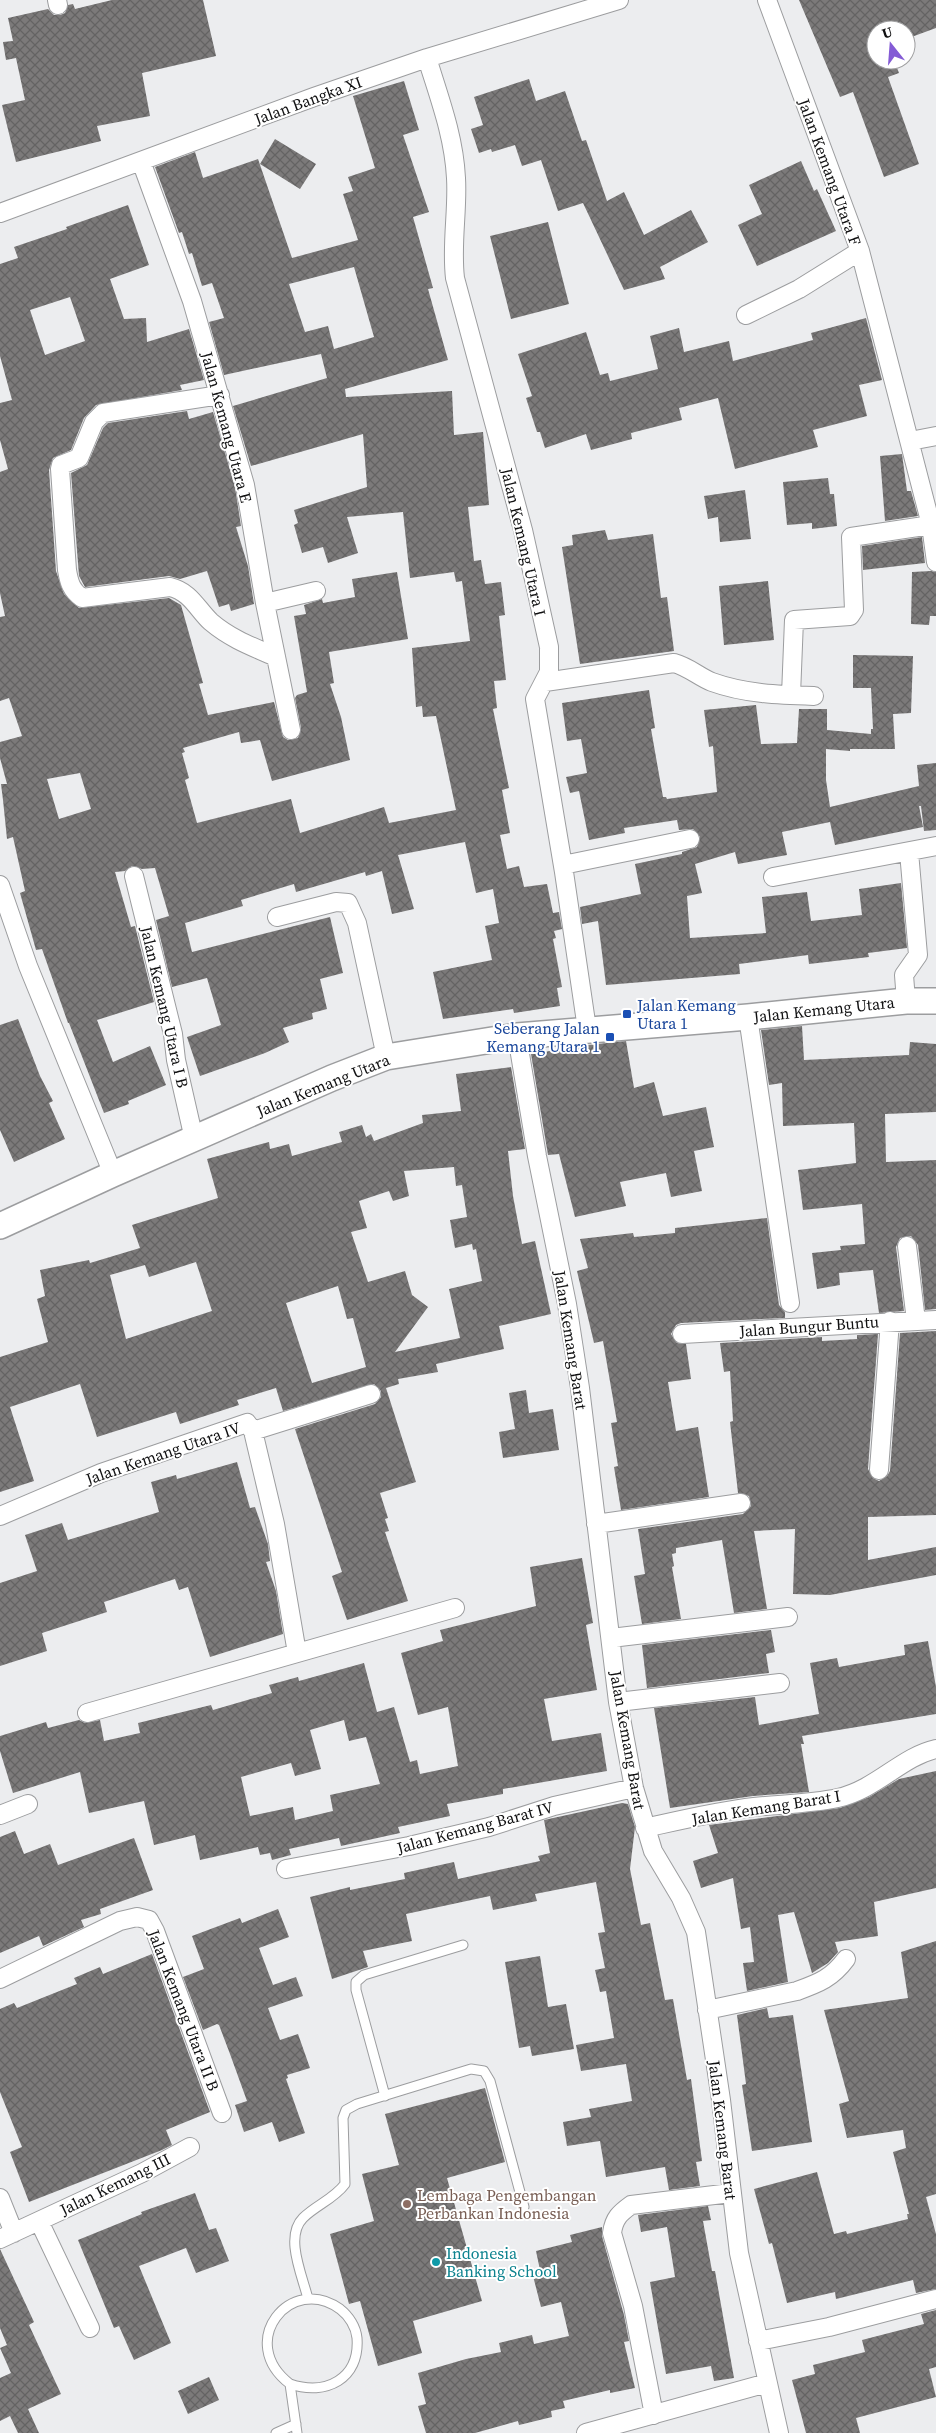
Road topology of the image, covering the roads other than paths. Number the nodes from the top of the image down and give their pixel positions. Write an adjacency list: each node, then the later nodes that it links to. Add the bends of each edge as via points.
1 (620, 0): 3 (street, Jalan Bangka XI)
2 (767, 0): 6 (street, Jalan Kemang Utara F)
3 (428, 58): 4 (street, Jalan Bangka XI); 16 (street, Jalan Kemang Utara I, via 452,141 457,206 453,257 455,278 523,530 548,648 549,672)
4 (142, 161): 5 (street, Jalan Bangka XI); 8 (street, Jalan Kemang Utara E, via 192,301)
5 (0, 213)
6 (860, 251): 7 (street, Jalan Kemang Utara F, via 799,289); 10 (street)
7 (746, 315)
8 (220, 395): 14 (street, Jalan Kemang Utara E, via 246,485); 15 (street, via 103,414 94,422 79,458 61,465 60,469 66,570 74,592 82,598 178,589 186,593 211,621 238,641)
9 (936, 436): 10 (street)
10 (910, 441): 11 (street)
11 (934, 525): 12 (street); 17 (street, via 851,537 854,610 850,616 794,620)
12 (936, 562)
13 (316, 591): 14 (street)
14 (265, 603): 15 (street, Jalan Kemang Utara E)
15 (276, 657): 19 (street, Jalan Kemang Utara E)
16 (545, 682): 17 (street, via 674,663 722,685 775,696); 23 (street, Jalan Kemang Utara I, via 535,698)
17 (791, 695): 18 (street)
18 (814, 696)
19 (291, 730)
20 (690, 839): 23 (street)
21 (936, 846): 22 (street)
22 (909, 852): 25 (street); 28 (street, via 918,955 904,975)
23 (563, 865): 31 (street, Jalan Kemang Utara I)
24 (134, 876): 34 (street, Jalan Kemang Utara I B, via 173,1034)
25 (773, 877)
26 (0, 885): 35 (street, via 28,966)
27 (277, 917): 33 (street, via 336,902 348,903 357,923)
28 (906, 1001): 29 (street, Jalan Kemang Utara); 30 (street, Jalan Kemang Utara)
29 (936, 1001)
30 (748, 1017): 31 (street, Jalan Kemang Utara); 38 (street)
31 (587, 1029): 32 (street, Jalan Kemang Utara)
32 (517, 1036): 33 (street, Jalan Kemang Utara); 48 (street, Jalan Kemang Barat, via 580,1388)
33 (386, 1057): 34 (street, Jalan Kemang Utara)
34 (194, 1139): 35 (street, Jalan Kemang Utara)
35 (113, 1174): 36 (street, Jalan Kemang Utara)
36 (0, 1226)
37 (907, 1246): 41 (street)
38 (790, 1303)
39 (936, 1320): 41 (street, Jalan Bungur Buntu)
40 (890, 1321): 41 (street, Jalan Bungur Buntu); 42 (street, Jalan Bungur Buntu); 45 (street)
41 (916, 1321)
42 (682, 1334)
43 (371, 1394): 44 (street)
44 (253, 1431): 47 (street, Jalan Kemang Utara IV, via 247,1423 240,1424 101,1473); 52 (street, Jalan Kemang Utara IV, via 275,1524)
45 (879, 1470)
46 (741, 1502): 48 (street)
47 (0, 1516)
48 (596, 1524): 51 (street, Jalan Kemang Barat)
49 (455, 1608): 52 (street)
50 (788, 1617): 51 (street)
51 (611, 1638): 54 (street, Jalan Kemang Barat)
52 (297, 1653): 55 (street)
53 (780, 1684): 54 (street)
54 (618, 1702): 57 (street, Jalan Kemang Barat)
55 (87, 1713)
56 (936, 1749): 60 (street, Jalan Kemang Barat I, via 915,1755 871,1785 838,1798 752,1807)
57 (634, 1788): 60 (street, Jalan Kemang Barat); 61 (street, Jalan Kemang Barat IV, via 554,1806 489,1827 409,1846)
58 (28, 1804): 59 (street)
59 (0, 1815)
60 (645, 1828): 65 (street, Jalan Kemang Barat, via 653,1851 681,1898 696,1932)
61 (286, 1869)
62 (463, 1945): 66 (lane, via 364,1975 356,1982)
63 (846, 1959): 65 (street, via 836,1973 804,1989)
64 (0, 1979): 67 (street, Jalan Kemang Utara II B, via 120,1921 137,1917 149,1920)
65 (707, 2010): 69 (street, Jalan Kemang Barat)
66 (385, 2096): 71 (lane, via 471,2069 484,2071 490,2081); 74 (lane, via 346,2110 343,2118 345,2184 303,2218 295,2230 295,2245)
67 (222, 2113)
68 (190, 2147): 72 (street, Jalan Kemang III)
69 (732, 2193): 77 (street, Jalan Kemang Barat, via 739,2252); 80 (street, via 631,2205 619,2213 614,2222 612,2233 633,2306)
70 (0, 2198): 73 (street)
71 (524, 2207)
72 (39, 2221): 73 (street, Jalan Kemang III); 76 (street, Jalan Kemang III)
73 (7, 2236)
74 (308, 2299): 79 (lane, via 282,2311 268,2335 267,2350 271,2363); 79 (lane, via 327,2302 344,2312 357,2334 356,2353 349,2371 328,2386 316,2389)
75 (936, 2299): 77 (street, via 829,2327)
76 (90, 2328)
77 (758, 2341): 78 (street, Jalan Kemang Barat)
78 (767, 2383): 80 (street); 84 (street, Jalan Kemang Barat)
79 (290, 2384): 81 (lane)
80 (654, 2415): 83 (street)
81 (297, 2429): 82 (lane)
82 (276, 2433)
83 (586, 2433)
84 (779, 2433)

